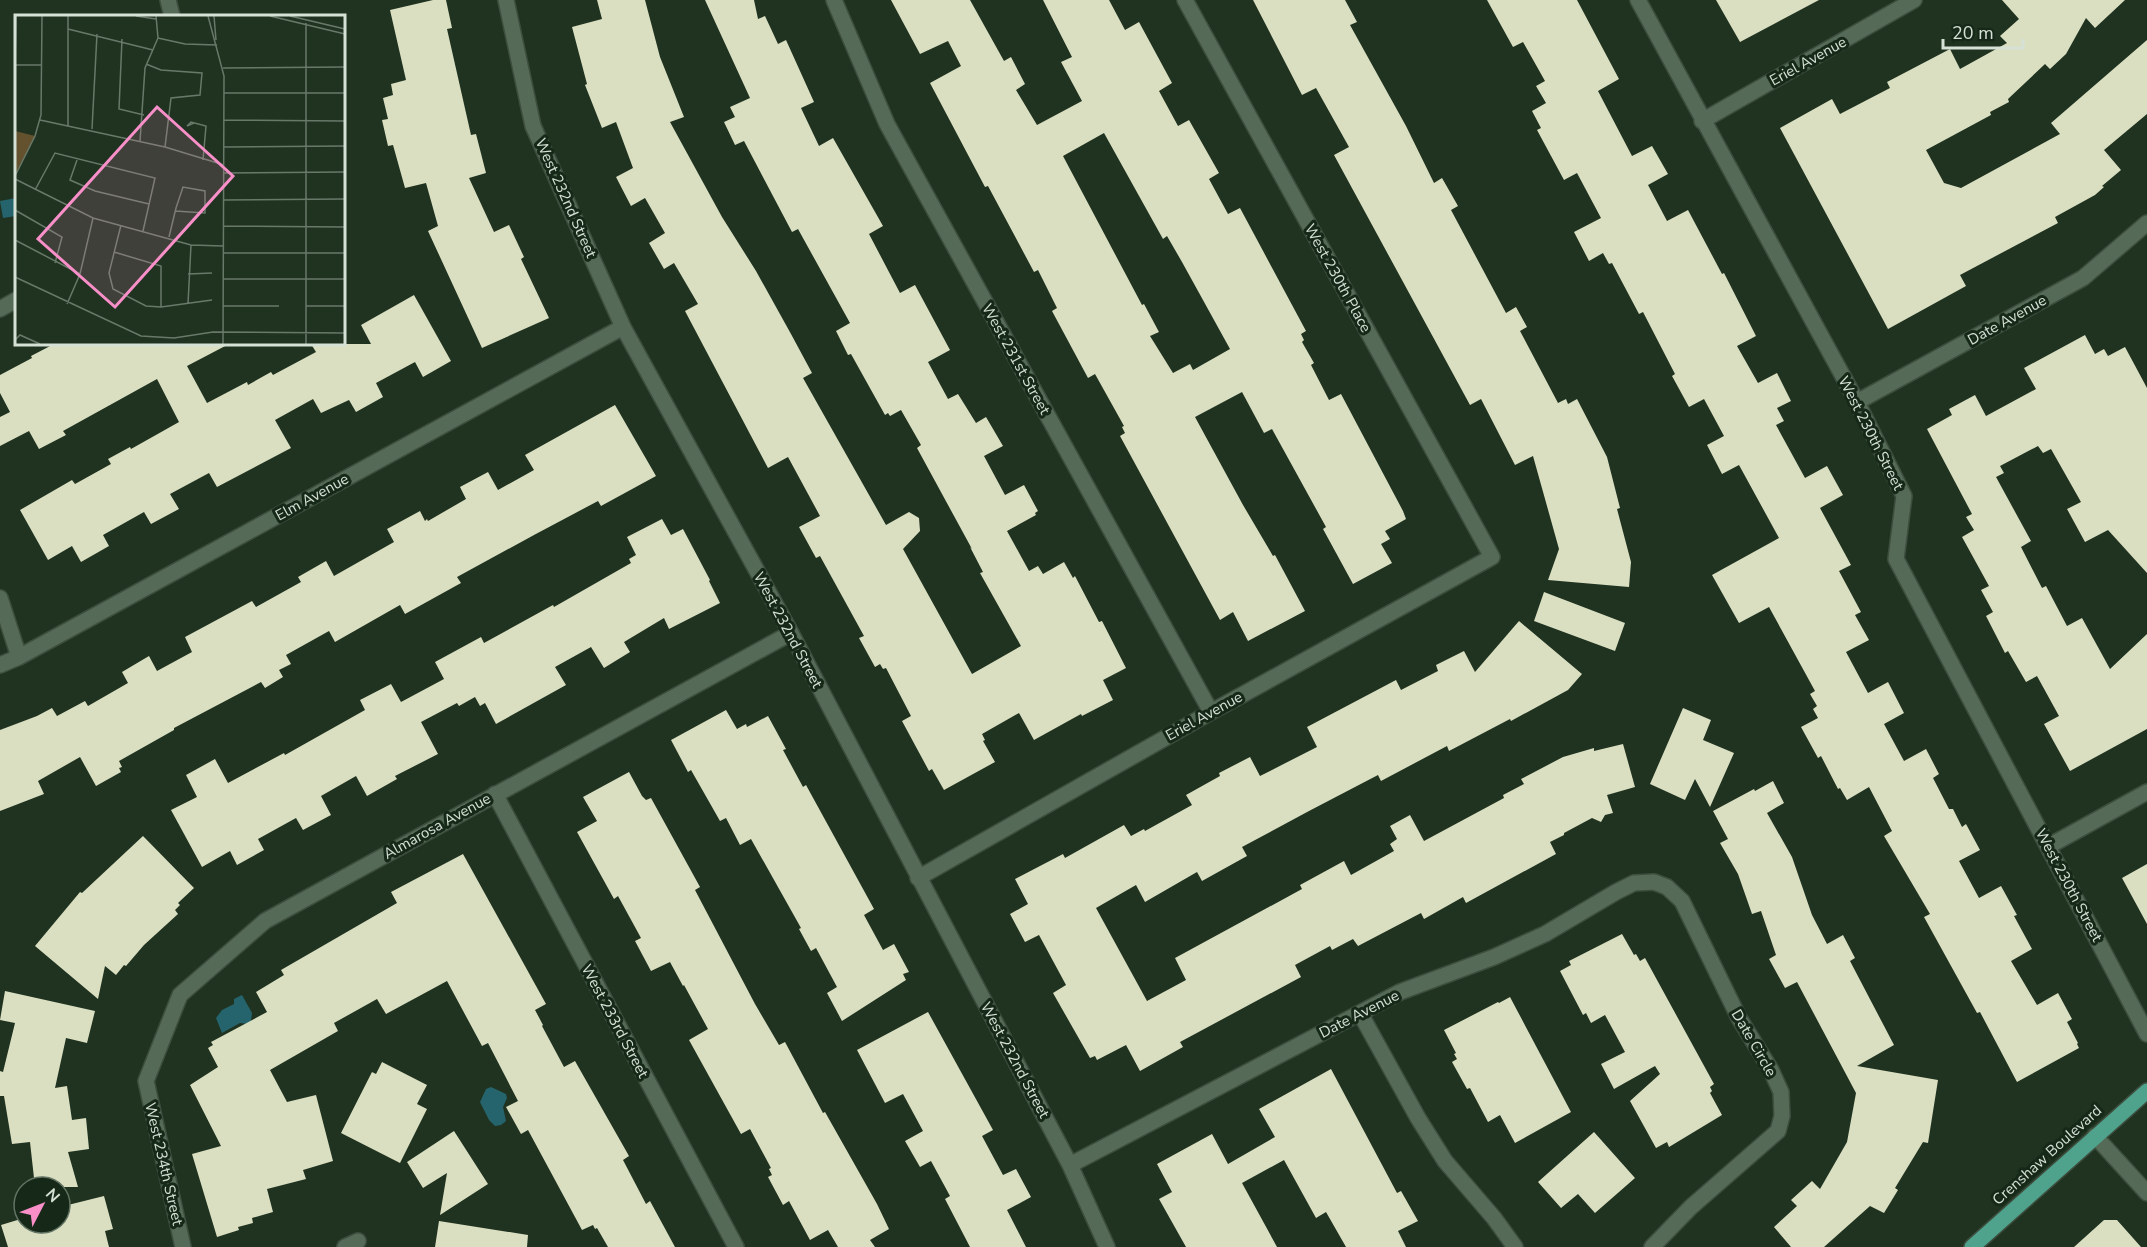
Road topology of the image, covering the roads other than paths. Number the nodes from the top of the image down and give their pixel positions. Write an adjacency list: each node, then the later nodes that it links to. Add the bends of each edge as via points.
1 (168, 0): 7 (street)
2 (506, 0): 12 (street, West 232nd Street, via 533,126)
3 (834, 0): 19 (street, West 231st Street, via 887,124)
4 (1185, 0): 14 (street, West 230th Place)
5 (1638, 0): 8 (street, West 230th Street)
6 (1914, 0): 8 (street, Eriel Avenue)
7 (172, 15)
8 (1702, 121): 13 (street, West 230th Street)
9 (2147, 223): 13 (street, Date Avenue, via 2084,278)
10 (15, 301): 11 (street)
11 (0, 309)
12 (623, 327): 16 (street, West 232nd Street); 17 (street, Elm Avenue)
13 (1857, 402): 22 (street, West 230th Street, via 1904,496 1896,559)
14 (1492, 557): 19 (street, Eriel Avenue)
15 (0, 598): 17 (street)
16 (791, 633): 21 (street, Almarosa Avenue); 23 (street, West 232nd Street)
17 (19, 657): 18 (street, Elm Avenue)
18 (0, 665)
19 (1211, 712): 23 (street, Eriel Avenue)
20 (2147, 792): 22 (street)
21 (495, 794): 27 (street, Almarosa Avenue, via 265,921 180,995); 33 (street, West 233rd Street)
22 (2049, 846): 26 (street, West 230th Street)
23 (918, 878): 30 (street, West 232nd Street)
24 (1654, 882): 25 (street, Date Avenue, via 1634,883 1545,934 1400,992); 36 (street, Date Circle, via 1667,887 1682,901 1739,1018 1771,1070 1781,1092 1782,1116 1778,1131)
25 (1360, 1013): 30 (street, Date Avenue); 35 (street, via 1445,1161)
26 (2147, 1034)
27 (146, 1081): 32 (street, West 234th Street)
28 (2147, 1091): 29 (main road, Crenshaw Boulevard)
29 (2095, 1136): 31 (street); 37 (main road, Crenshaw Boulevard)
30 (1070, 1164): 34 (street, West 232nd Street)
31 (2147, 1193)
32 (183, 1247)
33 (736, 1247)
34 (1107, 1247)
35 (1515, 1247)
36 (1652, 1247)
37 (1972, 1247)

